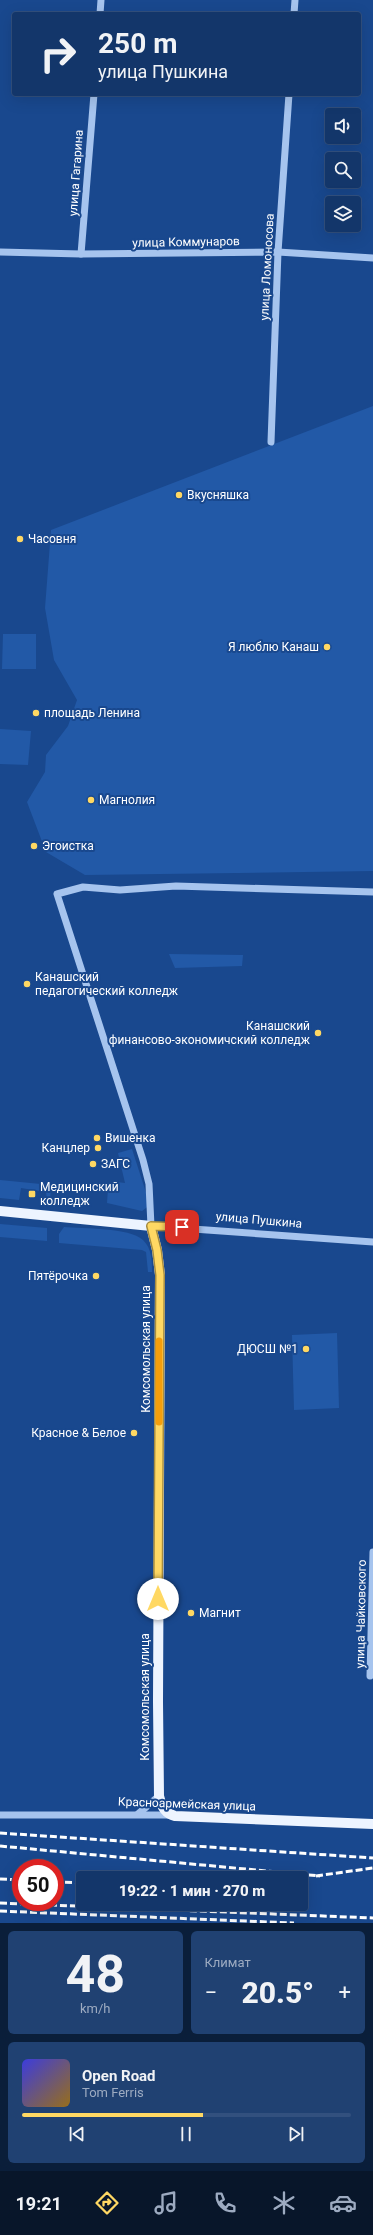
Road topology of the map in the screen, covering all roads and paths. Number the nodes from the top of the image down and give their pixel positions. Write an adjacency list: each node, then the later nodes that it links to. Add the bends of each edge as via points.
1 (101, 0): 3 (street)
2 (295, 0): 4 (street)
3 (100, 12)
4 (294, 12)
5 (94, 96): 9 (street, улица Гагарина)
6 (289, 96): 8 (street, улица Ломоносова)
7 (0, 252): 9 (street, улица Коммунаров)
8 (278, 252): 9 (street, улица Коммунаров); 10 (street, улица Коммунаров); 11 (street, улица Ломоносова)
9 (81, 254)
10 (373, 258)
11 (271, 442)
12 (373, 892): 14 (street, Комсомольская улица, via 176,886 120,890 83,887 57,894 149,1184)
13 (0, 1211): 14 (main road, улица Пушкина)
14 (151, 1226): 15 (street, улица Пушкина); 18 (main road, Комсомольская улица, via 160,1275)
15 (373, 1242)
16 (373, 1552): 17 (street, улица Чайковского)
17 (370, 1676)
18 (159, 1796): 20 (street); 21 (main road, Комсомольская улица, via 162,1806)
19 (0, 1815): 20 (street, Красноармейская улица)
20 (137, 1815): 21 (street, Красноармейская улица)
21 (170, 1815): 22 (main road, Красноармейская улица)
22 (373, 1824)

